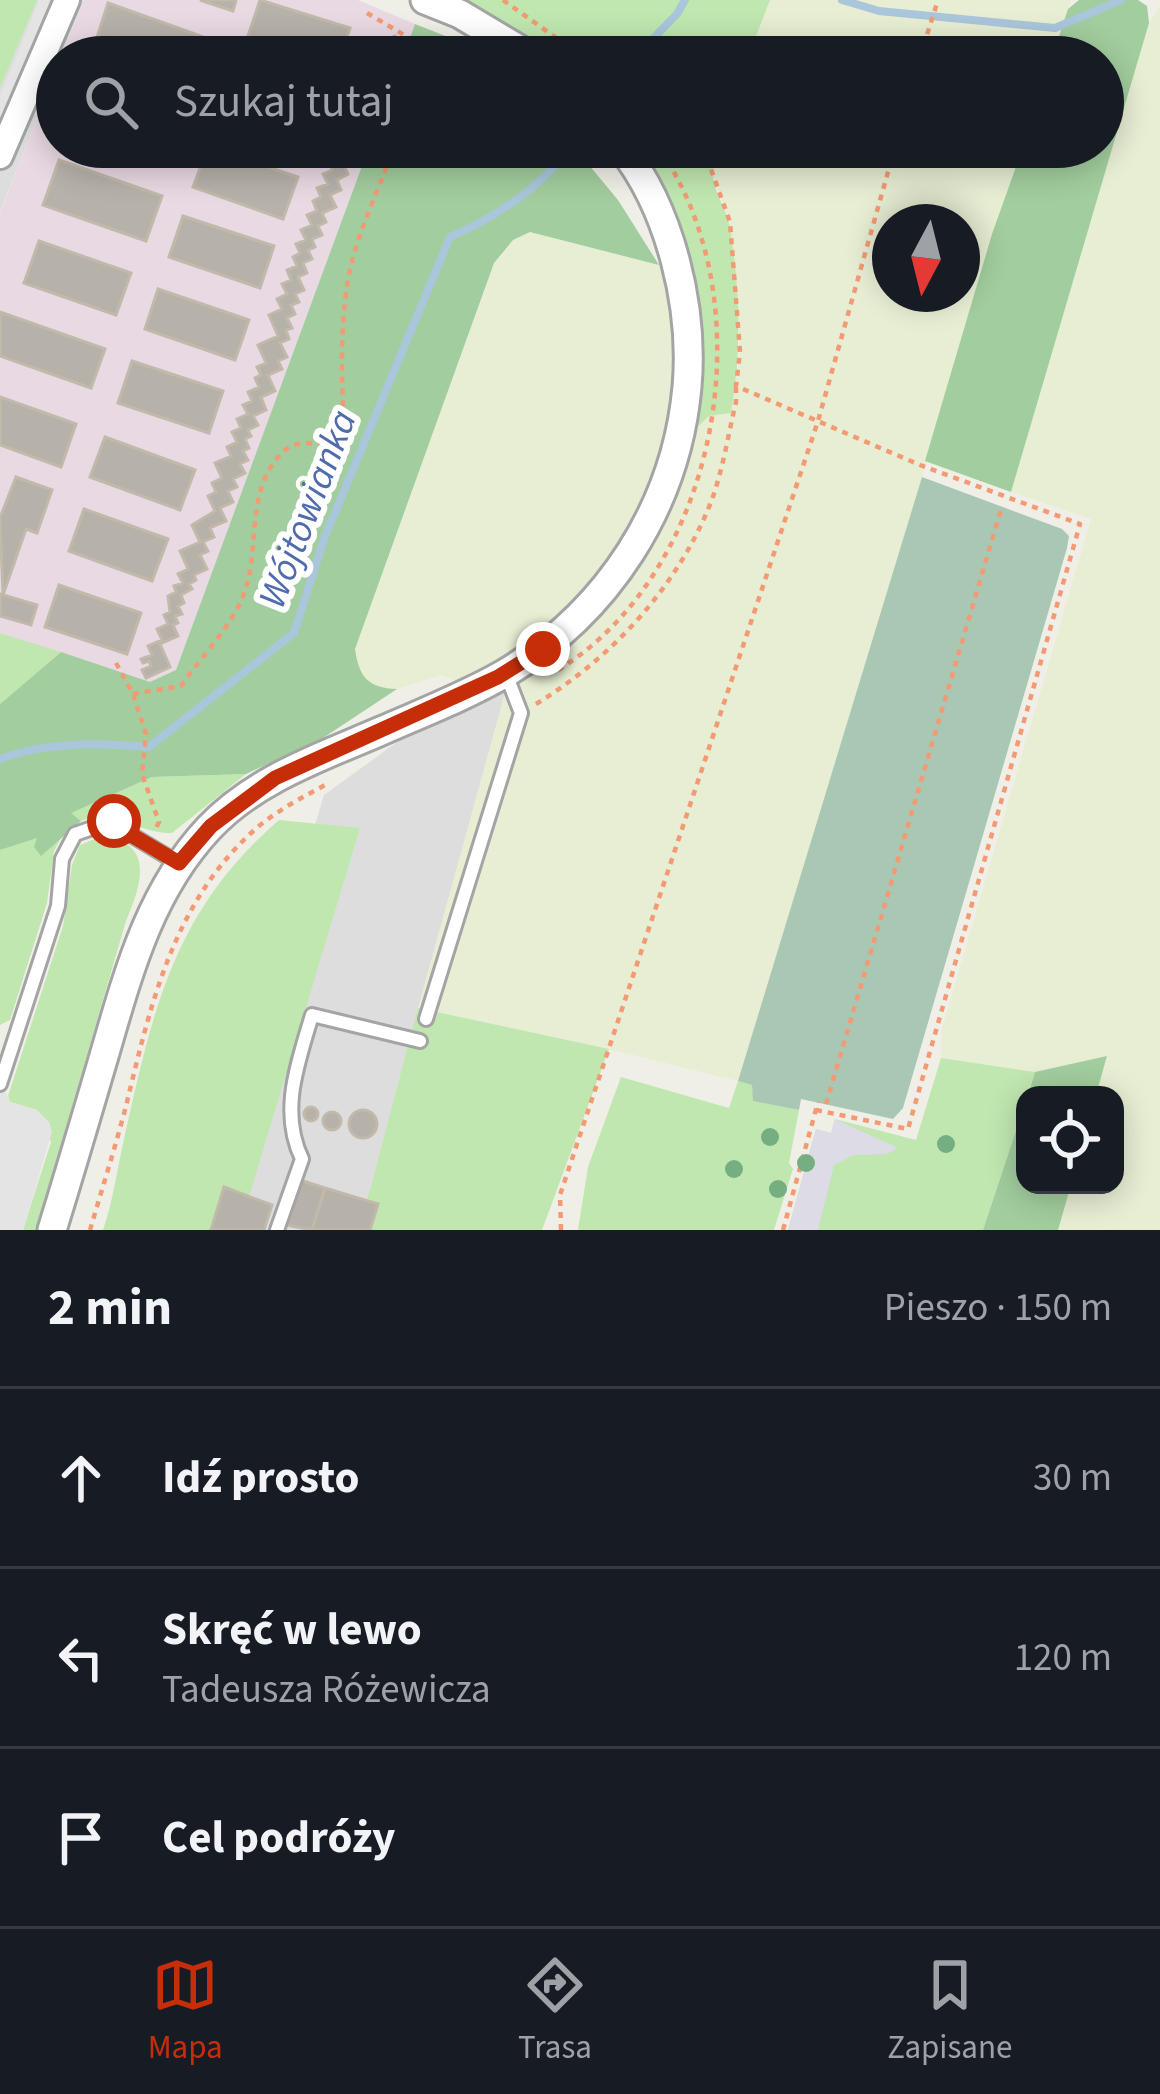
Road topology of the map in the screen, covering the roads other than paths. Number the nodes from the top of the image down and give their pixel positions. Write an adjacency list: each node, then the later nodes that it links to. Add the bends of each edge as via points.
1 (67, 0): 3 (street)
2 (425, 0): 4 (street)
3 (52, 36)
4 (497, 36)
5 (36, 72): 6 (street)
6 (0, 156)
7 (631, 168): 8 (street, via 665,236 686,310 689,362 678,445 623,566 571,625)
8 (505, 673): 9 (street, via 275,778 211,826); 10 (lane, via 521,712)
9 (179, 863): 12 (lane, via 104,824 75,834); 13 (street, via 143,931)
10 (426, 1019)
11 (419, 1041): 14 (lane, via 312,1015 290,1096 291,1136 302,1160)
12 (0, 1084)
13 (52, 1230)
14 (278, 1230)

